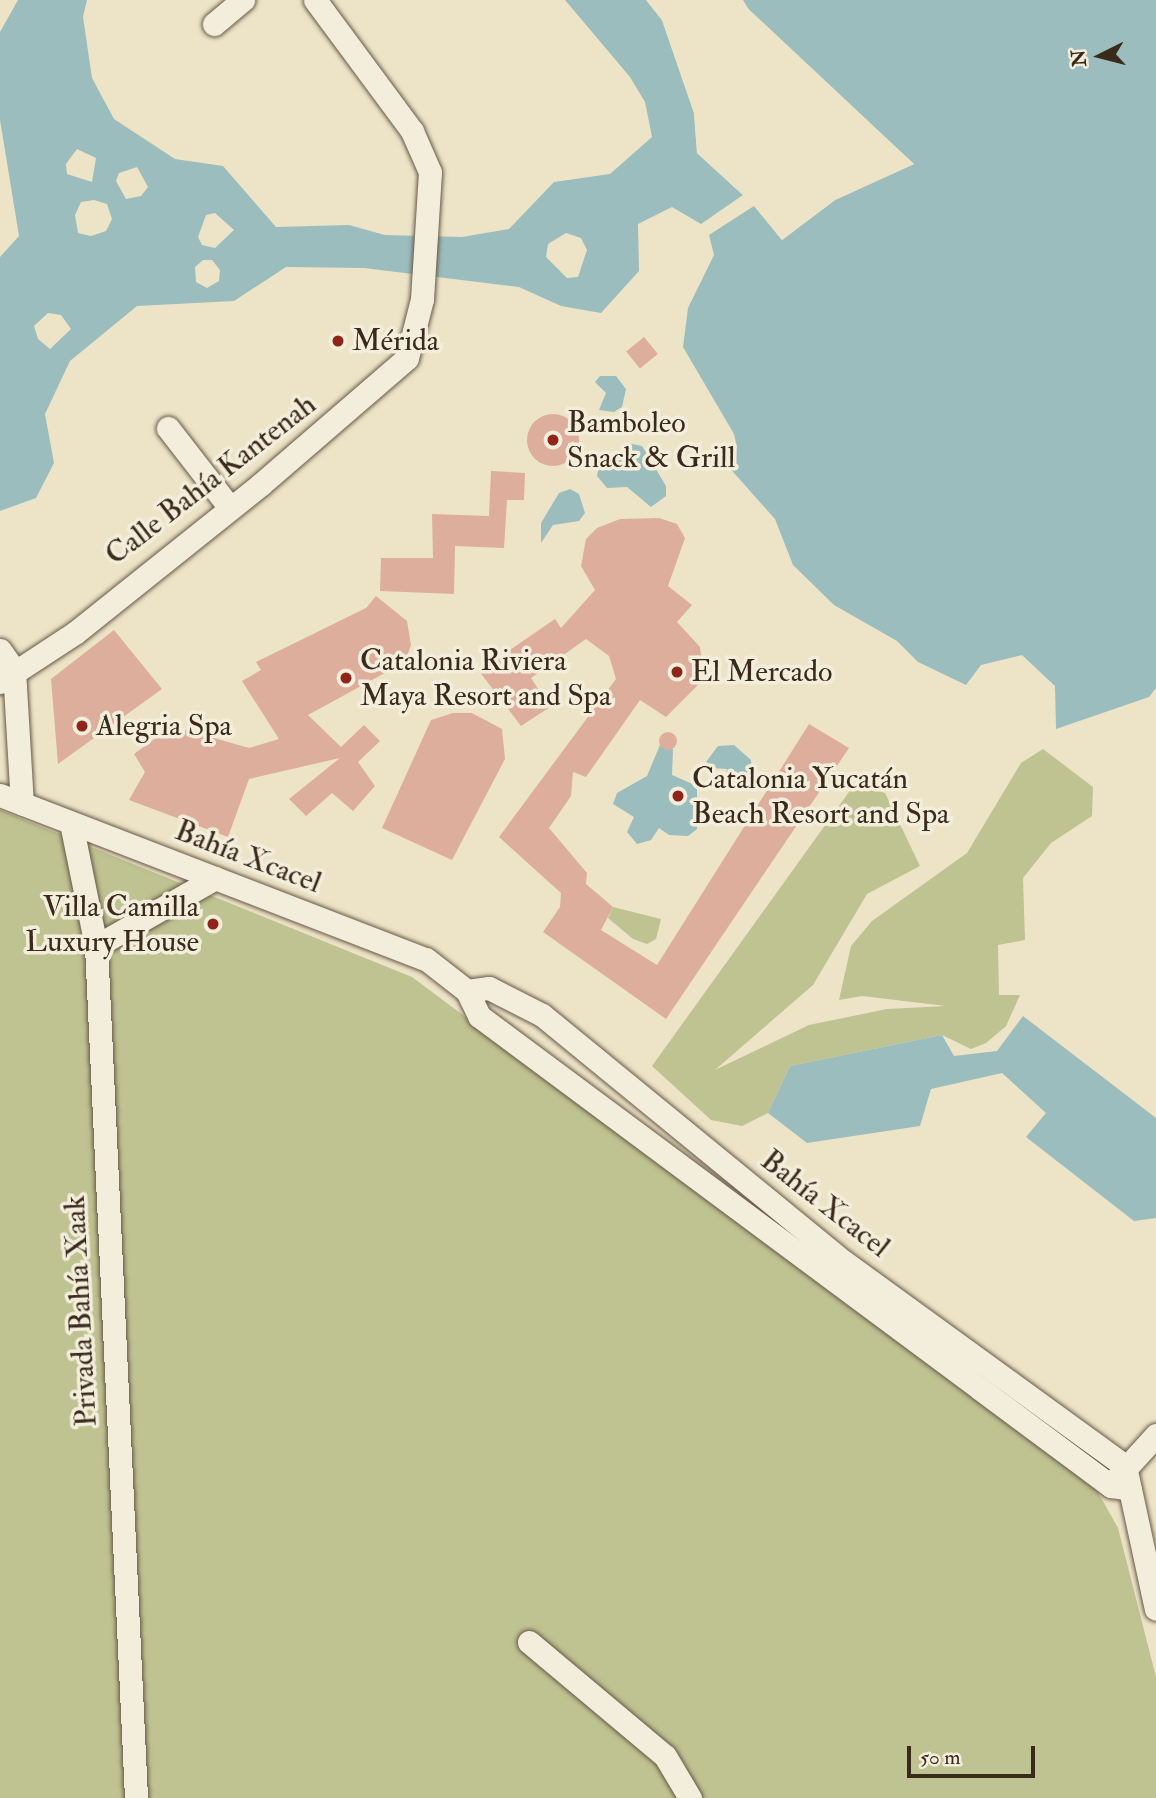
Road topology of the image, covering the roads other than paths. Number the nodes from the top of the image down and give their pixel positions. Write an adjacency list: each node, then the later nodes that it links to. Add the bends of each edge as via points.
1 (243, 0): 3 (street)
2 (315, 0): 5 (street, Calle Bahía Kantenah, via 412,131 430,172 422,299 407,358)
3 (214, 24)
4 (168, 428): 5 (street)
5 (230, 508): 7 (street, Calle Bahía Kantenah, via 76,632)
6 (0, 650): 7 (street)
7 (7, 676): 9 (street)
8 (0, 795): 9 (street, Bahía Xcacel)
9 (22, 804): 10 (street, Bahía Xcacel)
10 (71, 823): 11 (street, Bahía Xcacel); 12 (street, Privada Bahía Xaak)
11 (215, 878): 12 (street); 13 (street, Bahía Xcacel, via 426,958)
12 (96, 946): 18 (street, Privada Bahía Xaak)
13 (467, 991): 15 (street, Bahía Xcacel, via 479,1016); 15 (street, Bahía Xcacel, via 489,988 542,1015 836,1256)
14 (1156, 1435): 15 (street)
15 (1122, 1480): 16 (street)
16 (1156, 1609)
17 (529, 1642): 19 (street, via 665,1756)
18 (136, 1798)
19 (690, 1798)

